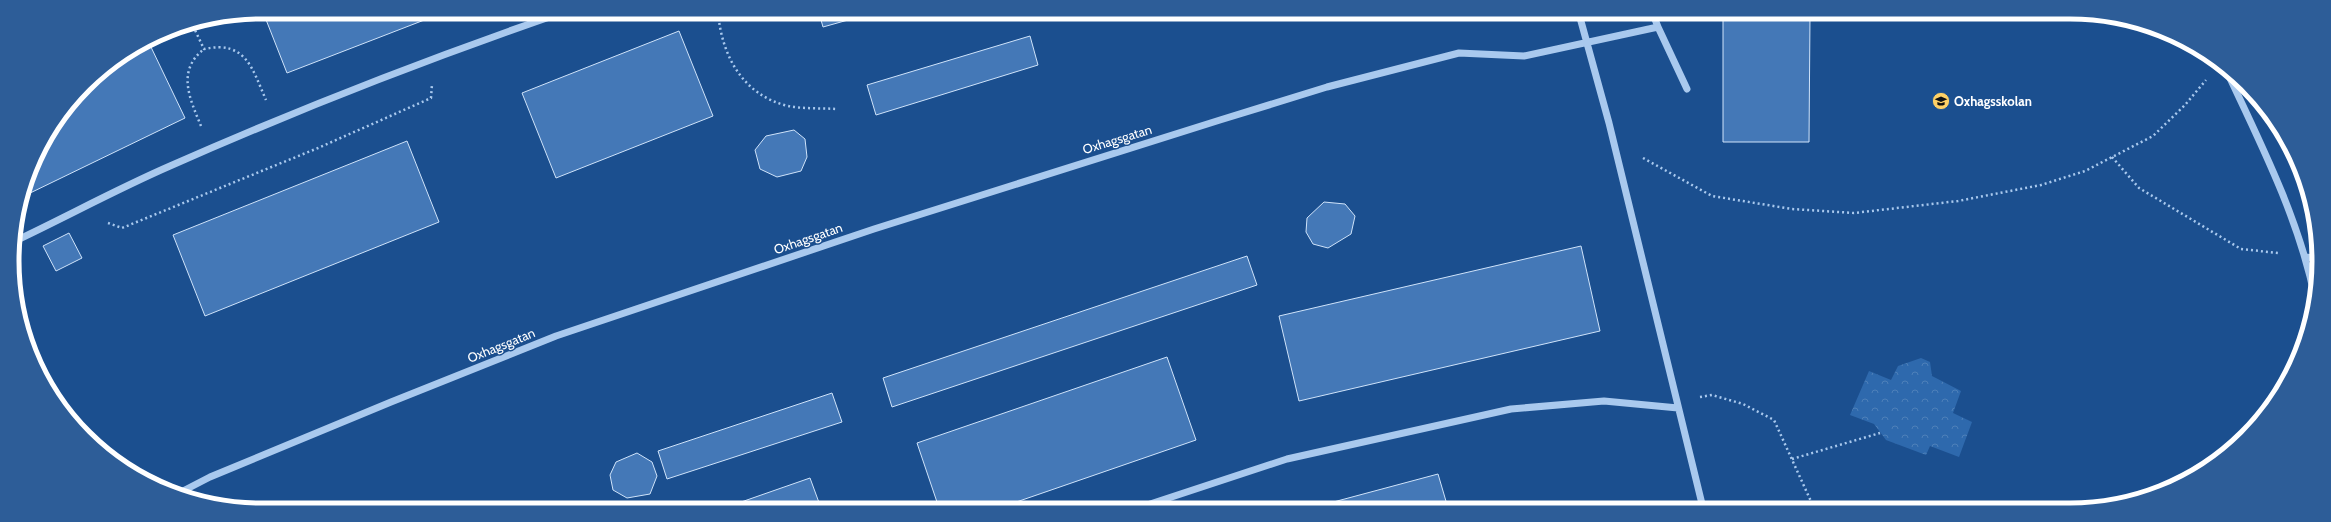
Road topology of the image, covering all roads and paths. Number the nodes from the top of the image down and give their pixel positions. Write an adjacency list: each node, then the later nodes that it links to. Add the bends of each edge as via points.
1 (544, 19): 9 (street)
2 (719, 19): 13 (path, via 727,55 743,81 761,94 787,106)
3 (1580, 19): 7 (street)
4 (1655, 19): 5 (street)
5 (1658, 27): 7 (street, Oxhagsgatan); 12 (street)
6 (194, 28): 8 (path)
7 (1587, 41): 23 (street); 26 (street, Oxhagsgatan, via 1524,56 1459,53 1327,87 1010,185 556,336 391,402)
8 (204, 49): 14 (path, via 226,47 239,52 250,62); 15 (path, via 196,56 190,67 187,93)
9 (429, 60): 14 (street); 18 (path, via 434,72 431,98 318,148 122,228 108,223)
10 (2208, 77): 17 (path, via 2185,105 2153,136)
11 (2231, 80): 20 (street, via 2273,169)
12 (1687, 89)
13 (837, 109)
14 (275, 121): 15 (street)
15 (210, 148): 18 (street)
16 (1639, 154): 17 (path, via 1712,196 1792,209 1854,213 1958,201 2041,185 2085,171)
17 (2112, 157): 20 (path, via 2139,188 2241,249)
18 (86, 207): 19 (street)
19 (20, 238)
20 (2305, 257): 21 (street); 22 (street)
21 (2312, 258)
22 (2311, 281)
23 (1677, 404): 25 (path, via 1712,395 1744,404 1774,420); 27 (street, via 1604,401 1511,409 1287,459); 28 (street)
24 (1880, 433): 25 (path)
25 (1792, 460): 29 (path)
26 (184, 490)
27 (1153, 503)
28 (1702, 503)
29 (1812, 503)

